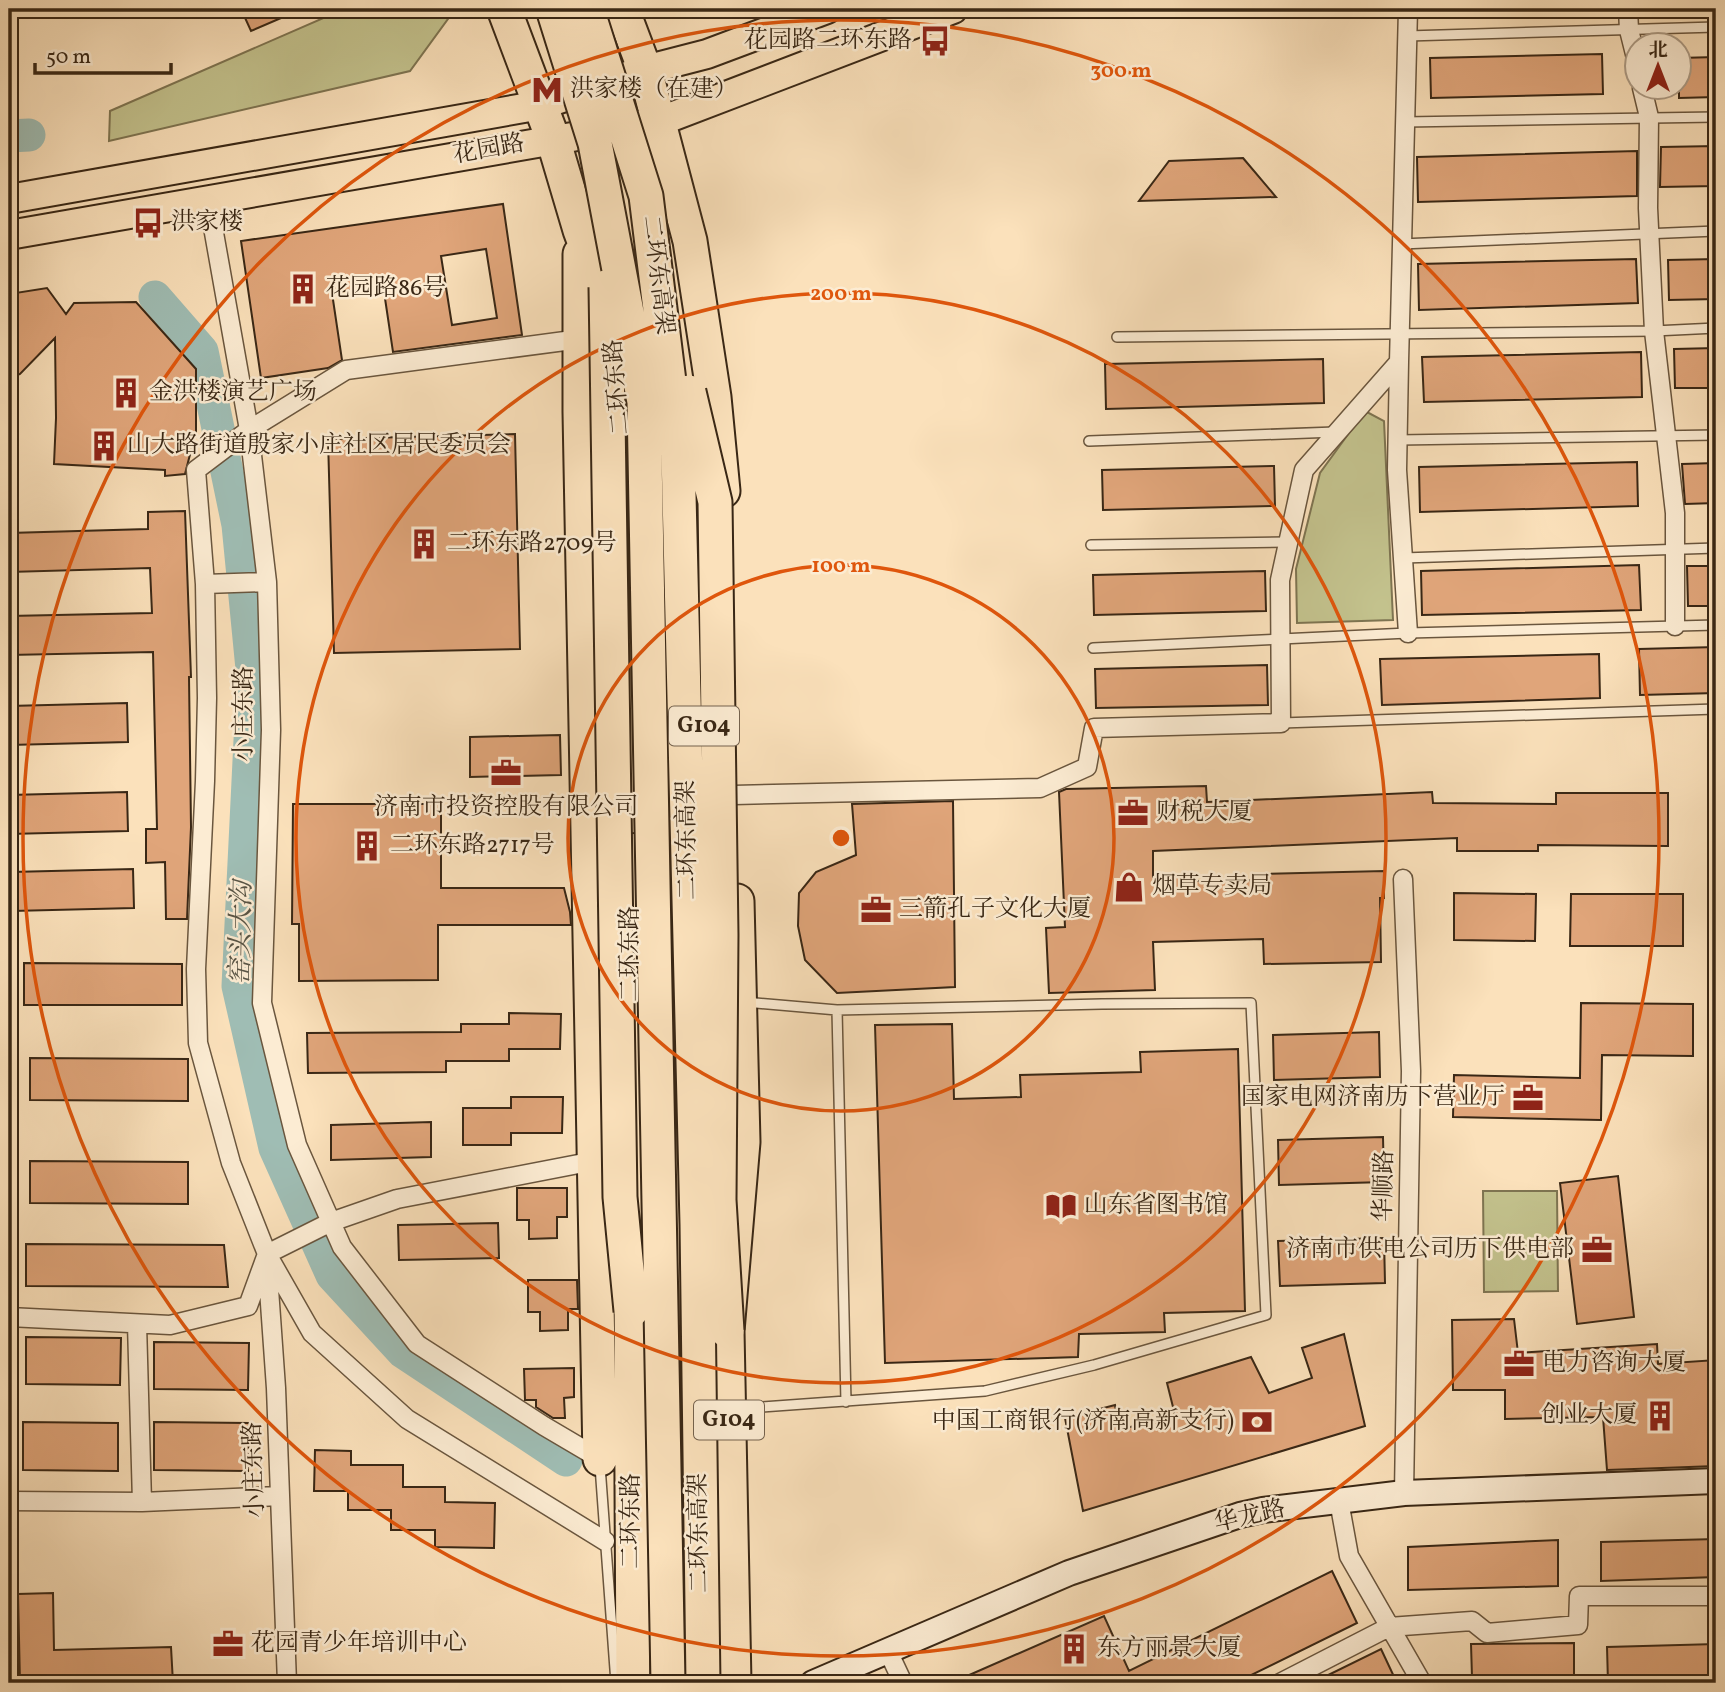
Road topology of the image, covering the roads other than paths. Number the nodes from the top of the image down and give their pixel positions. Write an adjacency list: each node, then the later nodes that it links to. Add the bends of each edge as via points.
1 (504, 9): 14 (highway, 二环东路)
2 (553, 9): 22 (highway, 二环东高架, bridge, via 596,143)
3 (587, 9): 30 (highway, 二环东高架, bridge, via 646,196)
4 (622, 9): 12 (highway, G104)
5 (827, 9): 12 (main road, 花园路, via 706,54)
6 (953, 9): 17 (main road, 花园路)
7 (1408, 9): 11 (street)
8 (1628, 9): 10 (street)
9 (1716, 27): 10 (lane)
10 (1629, 30): 11 (lane)
11 (1407, 36): 18 (street)
12 (645, 70): 14 (main road, 花园路); 17 (highway, G104)
13 (1645, 102): 15 (street)
14 (541, 105): 19 (main road, 花园路); 20 (highway, 二环东路)
15 (1649, 117): 16 (lane); 18 (lane); 27 (street)
16 (1716, 117)
17 (658, 122): 20 (main road, 花园路); 57 (highway, via 690,241 714,397 729,548); 67 (highway, G104, via 699,490 711,1250)
18 (1405, 122): 29 (street)
19 (356, 138): 21 (main road); 23 (main road, 花园路)
20 (553, 139): 21 (main road, 花园路); 25 (highway, 二环东路)
21 (363, 173): 24 (main road, 花园路)
22 (605, 194): 64 (highway, bridge, via 620,1197); 84 (highway, 二环东高架, bridge, via 644,402)
23 (9, 199)
24 (208, 200): 28 (main road, 花园路); 37 (street, 小庄东路)
25 (580, 230): 35 (highway, 二环东路); 64 (highway, 二环东路, via 612,316 628,509)
26 (1716, 231): 27 (lane)
27 (1649, 234): 29 (lane); 32 (street)
28 (9, 235)
29 (1401, 244): 33 (street)
30 (661, 308): 67 (highway, bridge, via 681,354 715,502 721,935 719,1200); 85 (highway, 二环东高架, bridge, via 678,454 697,1224)
31 (1716, 328): 32 (lane)
32 (1654, 331): 33 (lane); 40 (street)
33 (1399, 334): 34 (lane); 36 (street)
34 (1118, 337)
35 (580, 339): 37 (street, via 346,370); 61 (highway, 二环东路)
36 (1399, 362): 38 (street); 41 (street)
37 (248, 430): 48 (street, 小庄东路); 49 (street, via 196,470)
38 (1337, 432): 42 (lane); 43 (street, via 1304,470)
39 (1716, 435): 40 (lane)
40 (1666, 437): 41 (lane); 46 (street)
41 (1398, 440): 47 (street)
42 (1089, 441)
43 (1288, 542): 44 (lane); 53 (street, via 1280,580)
44 (1091, 545)
45 (1716, 548): 46 (lane)
46 (1675, 549): 47 (lane); 51 (street)
47 (1404, 558): 52 (street)
48 (262, 582): 49 (street); 62 (street, 小庄东路, via 271,730 262,1003 297,1145)
49 (205, 584): 63 (street, via 198,1043 230,1163)
50 (1716, 625): 51 (lane)
51 (1675, 626): 52 (lane)
52 (1408, 633): 53 (lane)
53 (1281, 640): 54 (lane); 56 (street)
54 (1093, 648)
55 (1716, 709): 56 (lane)
56 (1281, 723): 57 (street, via 1094,728 1087,767 1040,788)
57 (734, 795): 59 (highway)
58 (1403, 879): 72 (street, 华顺路, via 1412,1071)
59 (739, 1001): 60 (lane); 67 (highway, via 743,1142)
60 (837, 1010): 68 (lane); 68 (lane, via 1251,1003 1266,1315 985,1391)
61 (594, 1161): 62 (street, via 397,1199); 70 (highway, 二环东路)
62 (331, 1222): 63 (street); 70 (street, 小庄东路, via 342,1247 417,1344 544,1426)
63 (267, 1254): 66 (street, via 248,1306 170,1325); 73 (street, 小庄东路); 77 (street, via 312,1333 407,1419)
64 (631, 1311): 70 (highway, 二环东路, via 626,1402)
65 (9, 1317): 66 (street)
66 (137, 1324): 75 (street)
67 (727, 1331): 69 (highway, G104)
68 (846, 1402): 69 (lane)
69 (729, 1409): 86 (highway, G104)
70 (614, 1452): 77 (highway, 二环东路)
71 (1716, 1481): 72 (main road, 华龙路)
72 (1404, 1493): 76 (main road, 华龙路)
73 (280, 1496): 75 (street); 81 (street, 小庄东路)
74 (9, 1501): 75 (street)
75 (142, 1502)
76 (1339, 1502): 79 (street, via 1349,1556); 80 (main road, 华龙路, via 1240,1515 1069,1573)
77 (619, 1545): 82 (lane); 83 (highway, 二环东路)
78 (1716, 1595): 79 (street, via 1579,1596 1578,1625 1487,1633 1472,1621)
79 (1389, 1627): 89 (street); 90 (street)
80 (888, 1651): 87 (main road, 华龙路); 88 (street)
81 (287, 1683)
82 (615, 1683)
83 (633, 1683)
84 (668, 1683)
85 (702, 1683)
86 (734, 1683)
87 (813, 1683)
88 (903, 1683)
89 (1280, 1683)
90 (1422, 1683)

